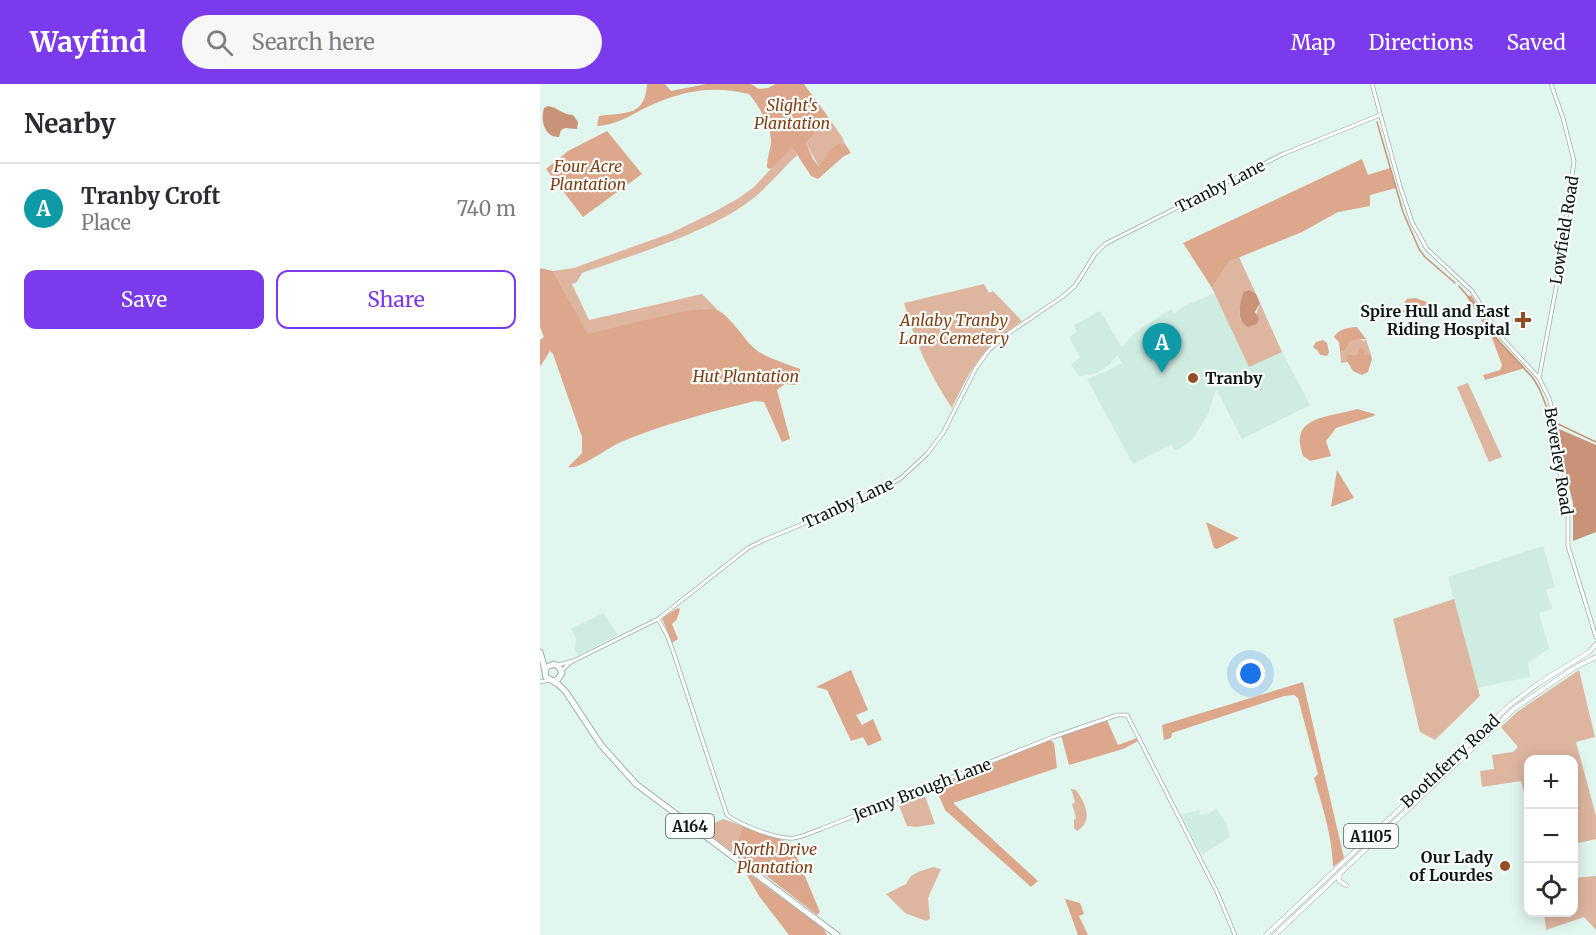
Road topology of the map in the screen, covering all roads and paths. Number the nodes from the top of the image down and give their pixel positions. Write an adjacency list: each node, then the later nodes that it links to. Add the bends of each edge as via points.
1 (1372, 84): 3 (main road, Beverley Road)
2 (1551, 84): 4 (main road, Lowfield Road, via 1574,161)
3 (1380, 115): 4 (main road, Beverley Road, via 1412,222 1427,249 1472,291 1501,337); 5 (main road, Tranby Lane, via 1282,154 1105,244 1075,286 989,350 943,433 902,478 875,494 748,548)
4 (1539, 378): 6 (main road, Beverley Road, via 1555,423 1568,511 1568,546)
5 (658, 619): 11 (main road, Tranby Lane); 19 (main road, Jenny Brough Lane, via 673,651 727,815 736,822 784,838 796,838 1053,737 1122,713 1127,715)
6 (1596, 638): 7 (main road, Beverley Road)
7 (1596, 644): 8 (main road)
8 (1592, 650): 10 (main road); 20 (main road, Boothferry Road / A1105, via 1511,704)
9 (541, 653): 12 (highway); 13 (highway)
10 (1596, 657): 16 (main road, Boothferry Road / A1105, via 1514,709)
11 (573, 661): 12 (main road, Tranby Lane); 12 (main road, Tranby Lane)
12 (559, 669): 13 (highway, via 549,665); 14 (highway, via 558,679); 15 (highway, A164)
13 (543, 676): 14 (highway, A164)
14 (551, 681): 15 (highway, A164)
15 (566, 692): 18 (highway, A164, via 601,745 636,784)
16 (1341, 873): 17 (main road, via 1339,881); 21 (main road, Boothferry Road / A1105)
17 (1346, 885)
18 (837, 935)
19 (1235, 935)
20 (1266, 935)
21 (1275, 935)

